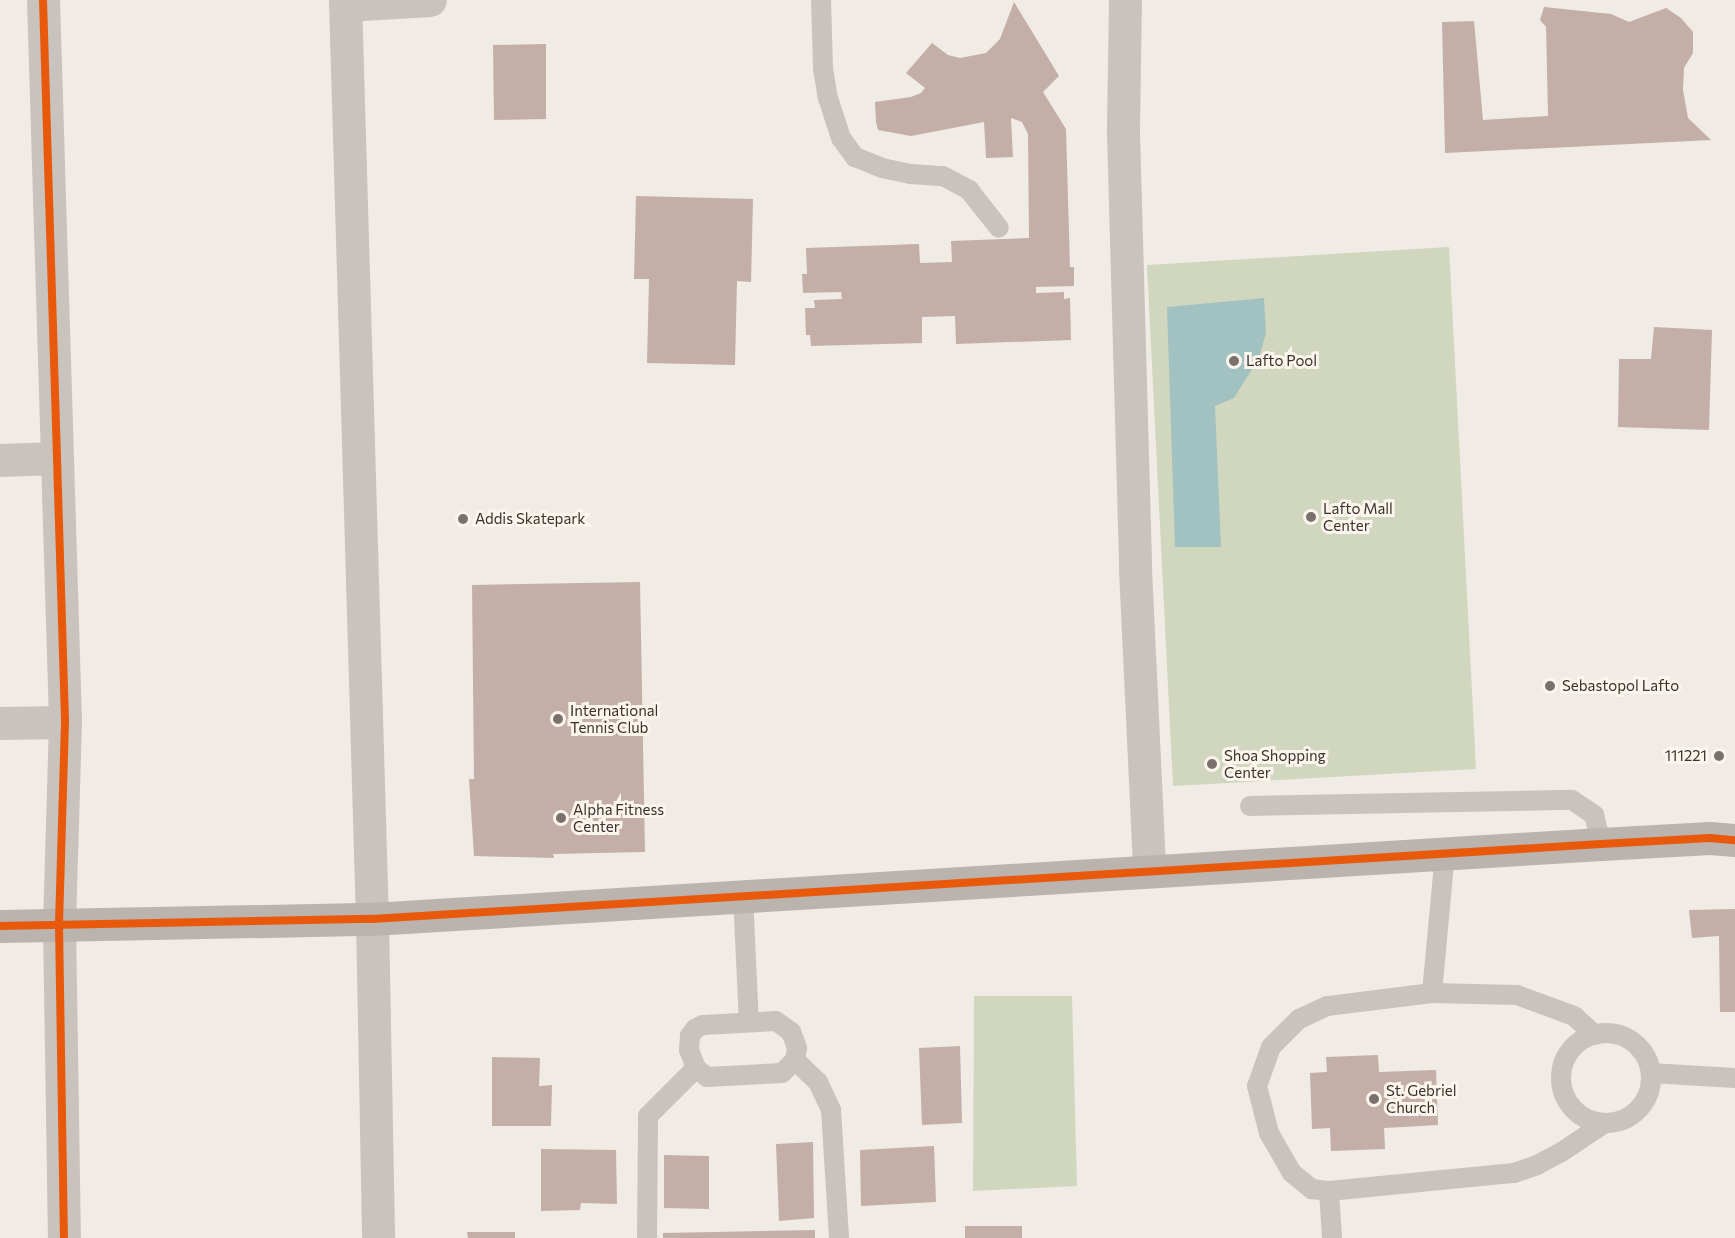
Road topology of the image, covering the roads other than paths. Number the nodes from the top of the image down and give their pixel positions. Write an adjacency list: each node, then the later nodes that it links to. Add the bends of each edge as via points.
1 (43, 0): 7 (street)
2 (430, 0): 5 (street)
3 (821, 0): 6 (lane, via 828,98 841,138 855,157 882,168 943,176 969,190)
4 (1125, 0): 15 (street, via 1124,143 1135,570)
5 (345, 2): 17 (street)
6 (999, 228)
7 (57, 458): 8 (street); 9 (street)
8 (0, 460)
9 (65, 722): 10 (street); 18 (street)
10 (0, 723)
11 (1250, 806): 13 (lane, via 1572,800 1593,816)
12 (1735, 840): 13 (street)
13 (1601, 844): 14 (street)
14 (1445, 854): 15 (street); 20 (lane)
15 (1149, 872): 16 (street)
16 (743, 896): 17 (street); 21 (lane)
17 (372, 919): 18 (street); 30 (street)
18 (59, 924): 19 (street); 29 (street)
19 (0, 926)
20 (1432, 993): 22 (lane, via 1517,995 1574,1016); 28 (lane, via 1327,1006 1299,1019 1270,1047 1257,1086 1269,1133 1292,1173 1312,1190)
21 (749, 1022): 23 (lane, via 776,1021 791,1032 797,1048); 24 (lane, via 703,1024 695,1029 689,1050)
22 (1595, 1035): 25 (lane, via 1610,1033 1631,1041 1647,1058); 27 (lane, via 1571,1050 1561,1077 1569,1104 1579,1114)
23 (795, 1060): 24 (lane, via 782,1073 707,1077); 32 (lane, via 818,1082 831,1110)
24 (696, 1068): 31 (lane, via 648,1116)
25 (1651, 1073): 26 (lane); 27 (lane, via 1650,1088 1634,1113)
26 (1735, 1078)
27 (1605, 1123): 28 (lane, via 1560,1153 1514,1173)
28 (1329, 1191): 33 (lane)
29 (64, 1238)
30 (378, 1238)
31 (646, 1238)
32 (839, 1238)
33 (1332, 1238)

